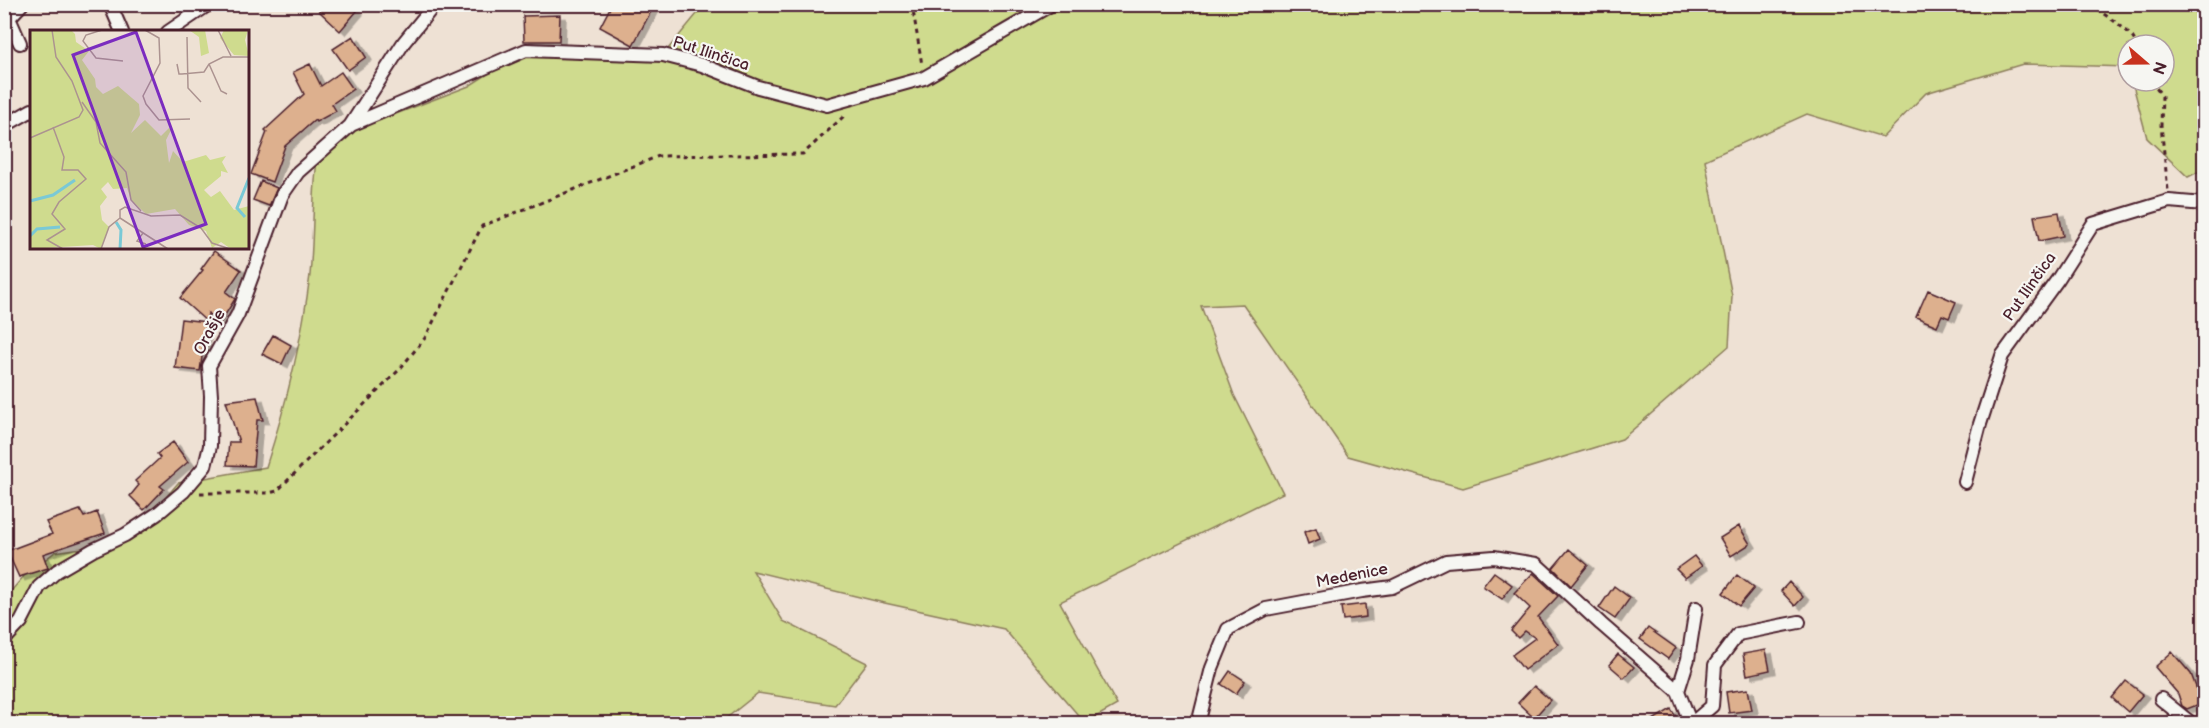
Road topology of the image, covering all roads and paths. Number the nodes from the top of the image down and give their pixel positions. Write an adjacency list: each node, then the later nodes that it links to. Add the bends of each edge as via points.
1 (22, 4): 11 (street, via 9,18)
2 (110, 4): 8 (street)
3 (209, 4): 9 (street)
4 (435, 4): 17 (street, Orašje, via 404,42)
5 (912, 4): 12 (path)
6 (1052, 4): 12 (street, Put Ilinčica)
7 (2089, 4): 10 (path)
8 (121, 30)
9 (171, 30)
10 (2129, 33)
11 (20, 43)
12 (924, 78): 13 (street, Put Ilinčica)
13 (868, 93): 17 (street, Put Ilinčica, via 827,105 663,55 526,50); 21 (path, via 803,154 659,156 482,226 425,338 399,370 277,491)
14 (2160, 93): 18 (path)
15 (30, 111): 16 (street)
16 (4, 126)
17 (350, 126): 21 (street, Orašje, via 298,172 282,195 238,314 209,366 210,446 205,466)
18 (2169, 201): 19 (street, Put Ilinčica); 20 (street, Put Ilinčica, via 2093,224 2002,356)
19 (2205, 204)
20 (1965, 482)
21 (183, 492): 24 (street, Orašje, via 125,535 57,571 39,587 21,622)
22 (1696, 608): 25 (street, via 1688,659)
23 (1799, 622): 28 (street, via 1738,634 1715,665 1712,706)
24 (4, 640)
25 (1678, 690): 27 (street, Medenice, via 1536,564 1494,557 1446,561 1392,587 1266,609 1228,629 1212,668); 28 (street, Medenice)
26 (2161, 699): 29 (street)
27 (1198, 723)
28 (1691, 723)
29 (2192, 723)

